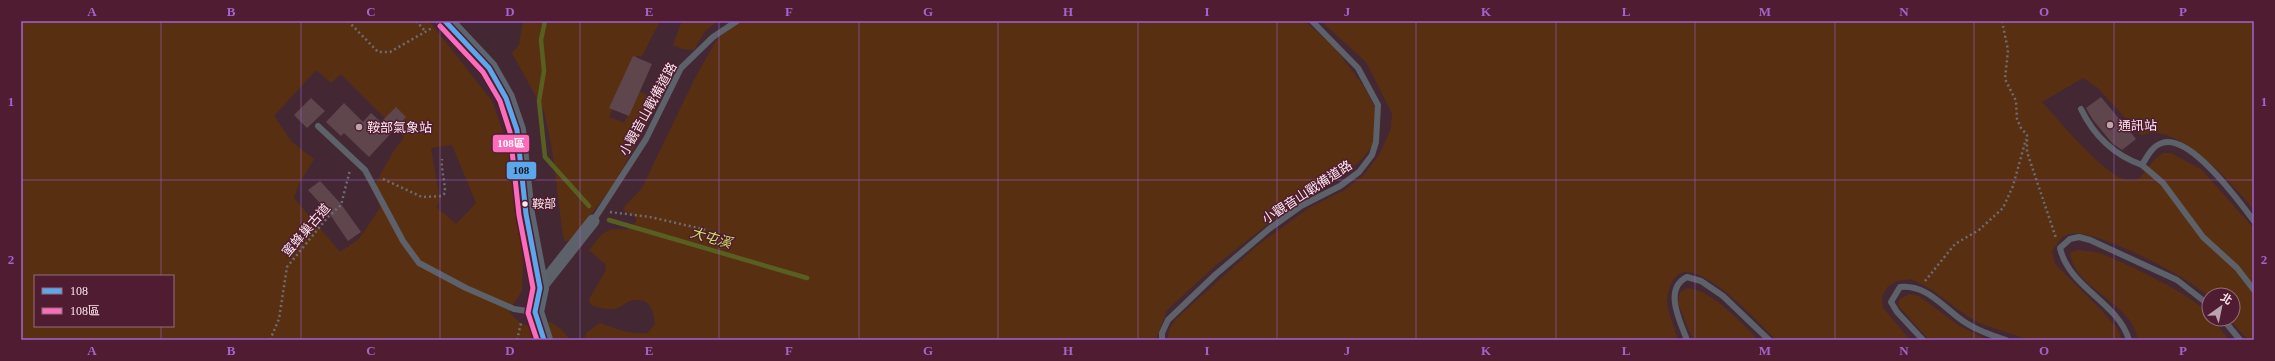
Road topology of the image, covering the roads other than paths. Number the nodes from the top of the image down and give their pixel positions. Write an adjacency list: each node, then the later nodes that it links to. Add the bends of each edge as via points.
1 (737, 21): 7 (lane, 小觀音山戰備道路, via 713,37 681,68 646,139)
2 (1312, 21): 15 (lane, 小觀音山戰備道路, via 1358,68 1378,105 1372,155 1359,172 1340,186 1295,210 1215,275 1168,320 1162,333)
3 (440, 23): 9 (main road, via 489,68 506,98 517,130 526,214)
4 (2081, 109): 6 (lane, via 2089,127 2122,158)
5 (318, 126): 12 (lane, via 365,170 403,240 419,263 466,288 508,306)
6 (2142, 165): 8 (lane, via 2151,150 2161,143 2172,141 2186,148 2208,166 2228,186); 10 (lane, via 2163,183 2203,237 2237,268)
7 (593, 221): 9 (street)
8 (2254, 221)
9 (540, 288): 12 (main road)
10 (2254, 290)
11 (2201, 299): 20 (lane, via 2177,280 2090,240 2079,237 2070,239 2060,248 2062,258 2070,271 2122,323)
12 (535, 312): 14 (main road)
13 (2229, 327): 21 (lane)
14 (544, 340)
15 (1162, 340)
16 (1687, 340): 17 (lane, via 1674,303 1675,291 1680,280 1687,277 1701,281 1723,296)
17 (1769, 340)
18 (1923, 340): 19 (lane, via 1891,302 1900,287 1920,288 1964,322 1986,334)
19 (2006, 340)
20 (2129, 340)
21 (2240, 340)

